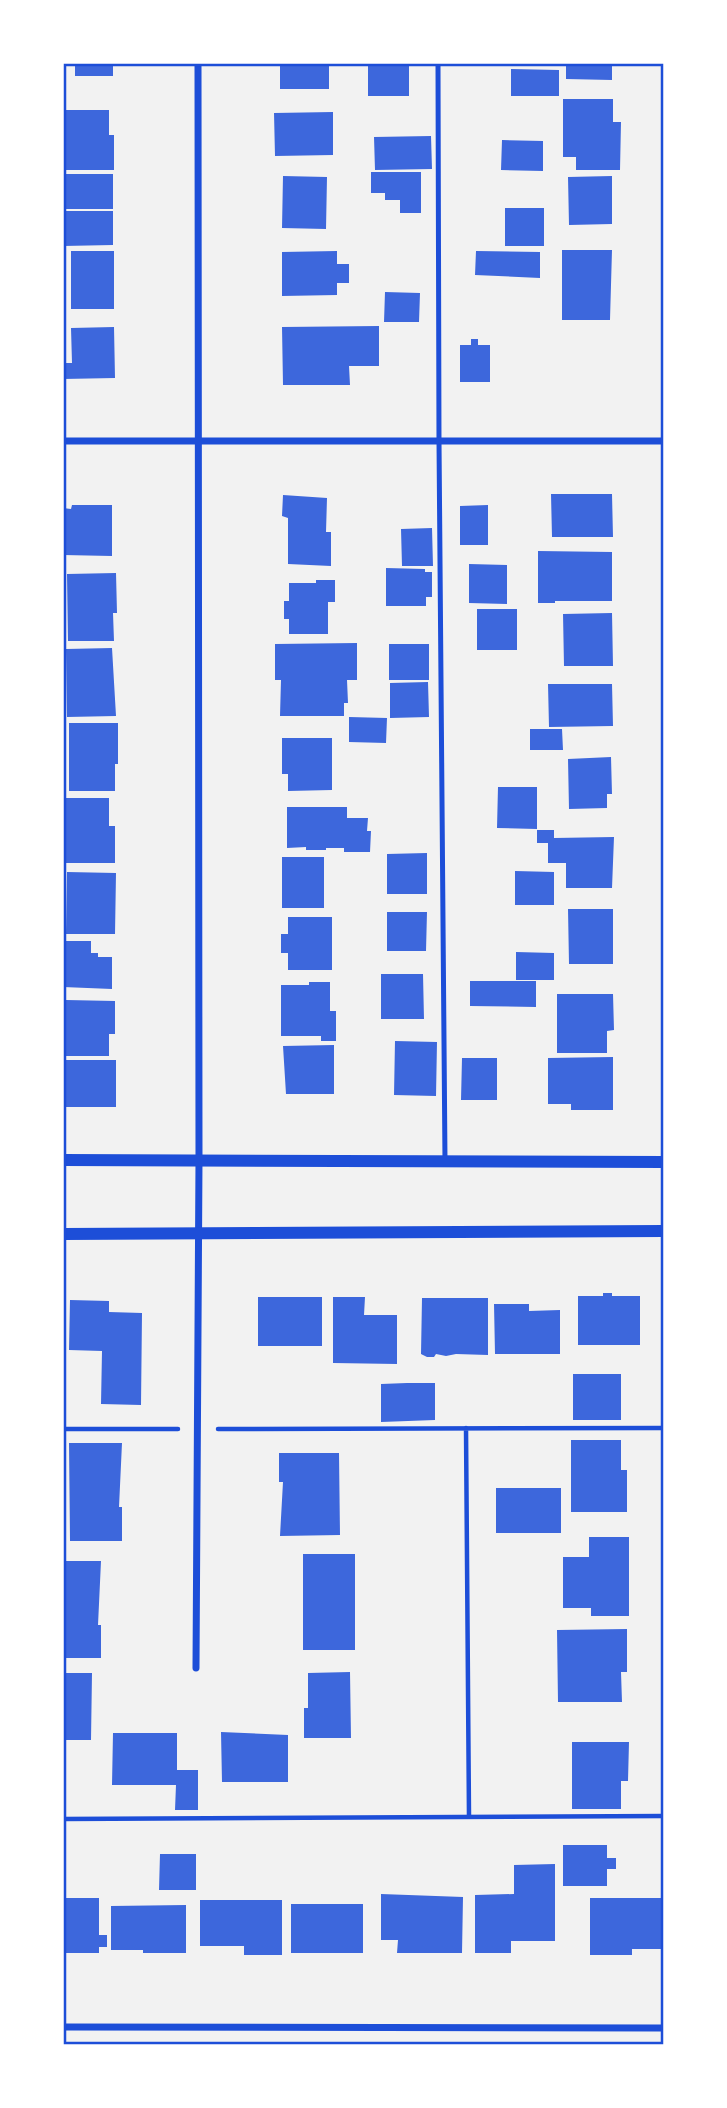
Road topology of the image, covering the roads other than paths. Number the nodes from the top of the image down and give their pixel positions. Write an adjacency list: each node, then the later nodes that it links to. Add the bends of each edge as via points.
1 (198, 63): 4 (street)
2 (438, 63): 5 (lane)
3 (63, 441): 4 (street)
4 (199, 441): 5 (street); 8 (street)
5 (439, 441): 6 (street); 9 (lane)
6 (664, 441)
7 (63, 1160): 8 (street)
8 (199, 1160): 9 (street); 13 (street)
9 (445, 1161): 10 (street)
10 (664, 1162)
11 (664, 1231): 13 (street)
12 (63, 1234): 13 (street)
13 (197, 1235): 14 (street)
14 (196, 1668)
15 (63, 2027): 16 (street)
16 (664, 2028)

